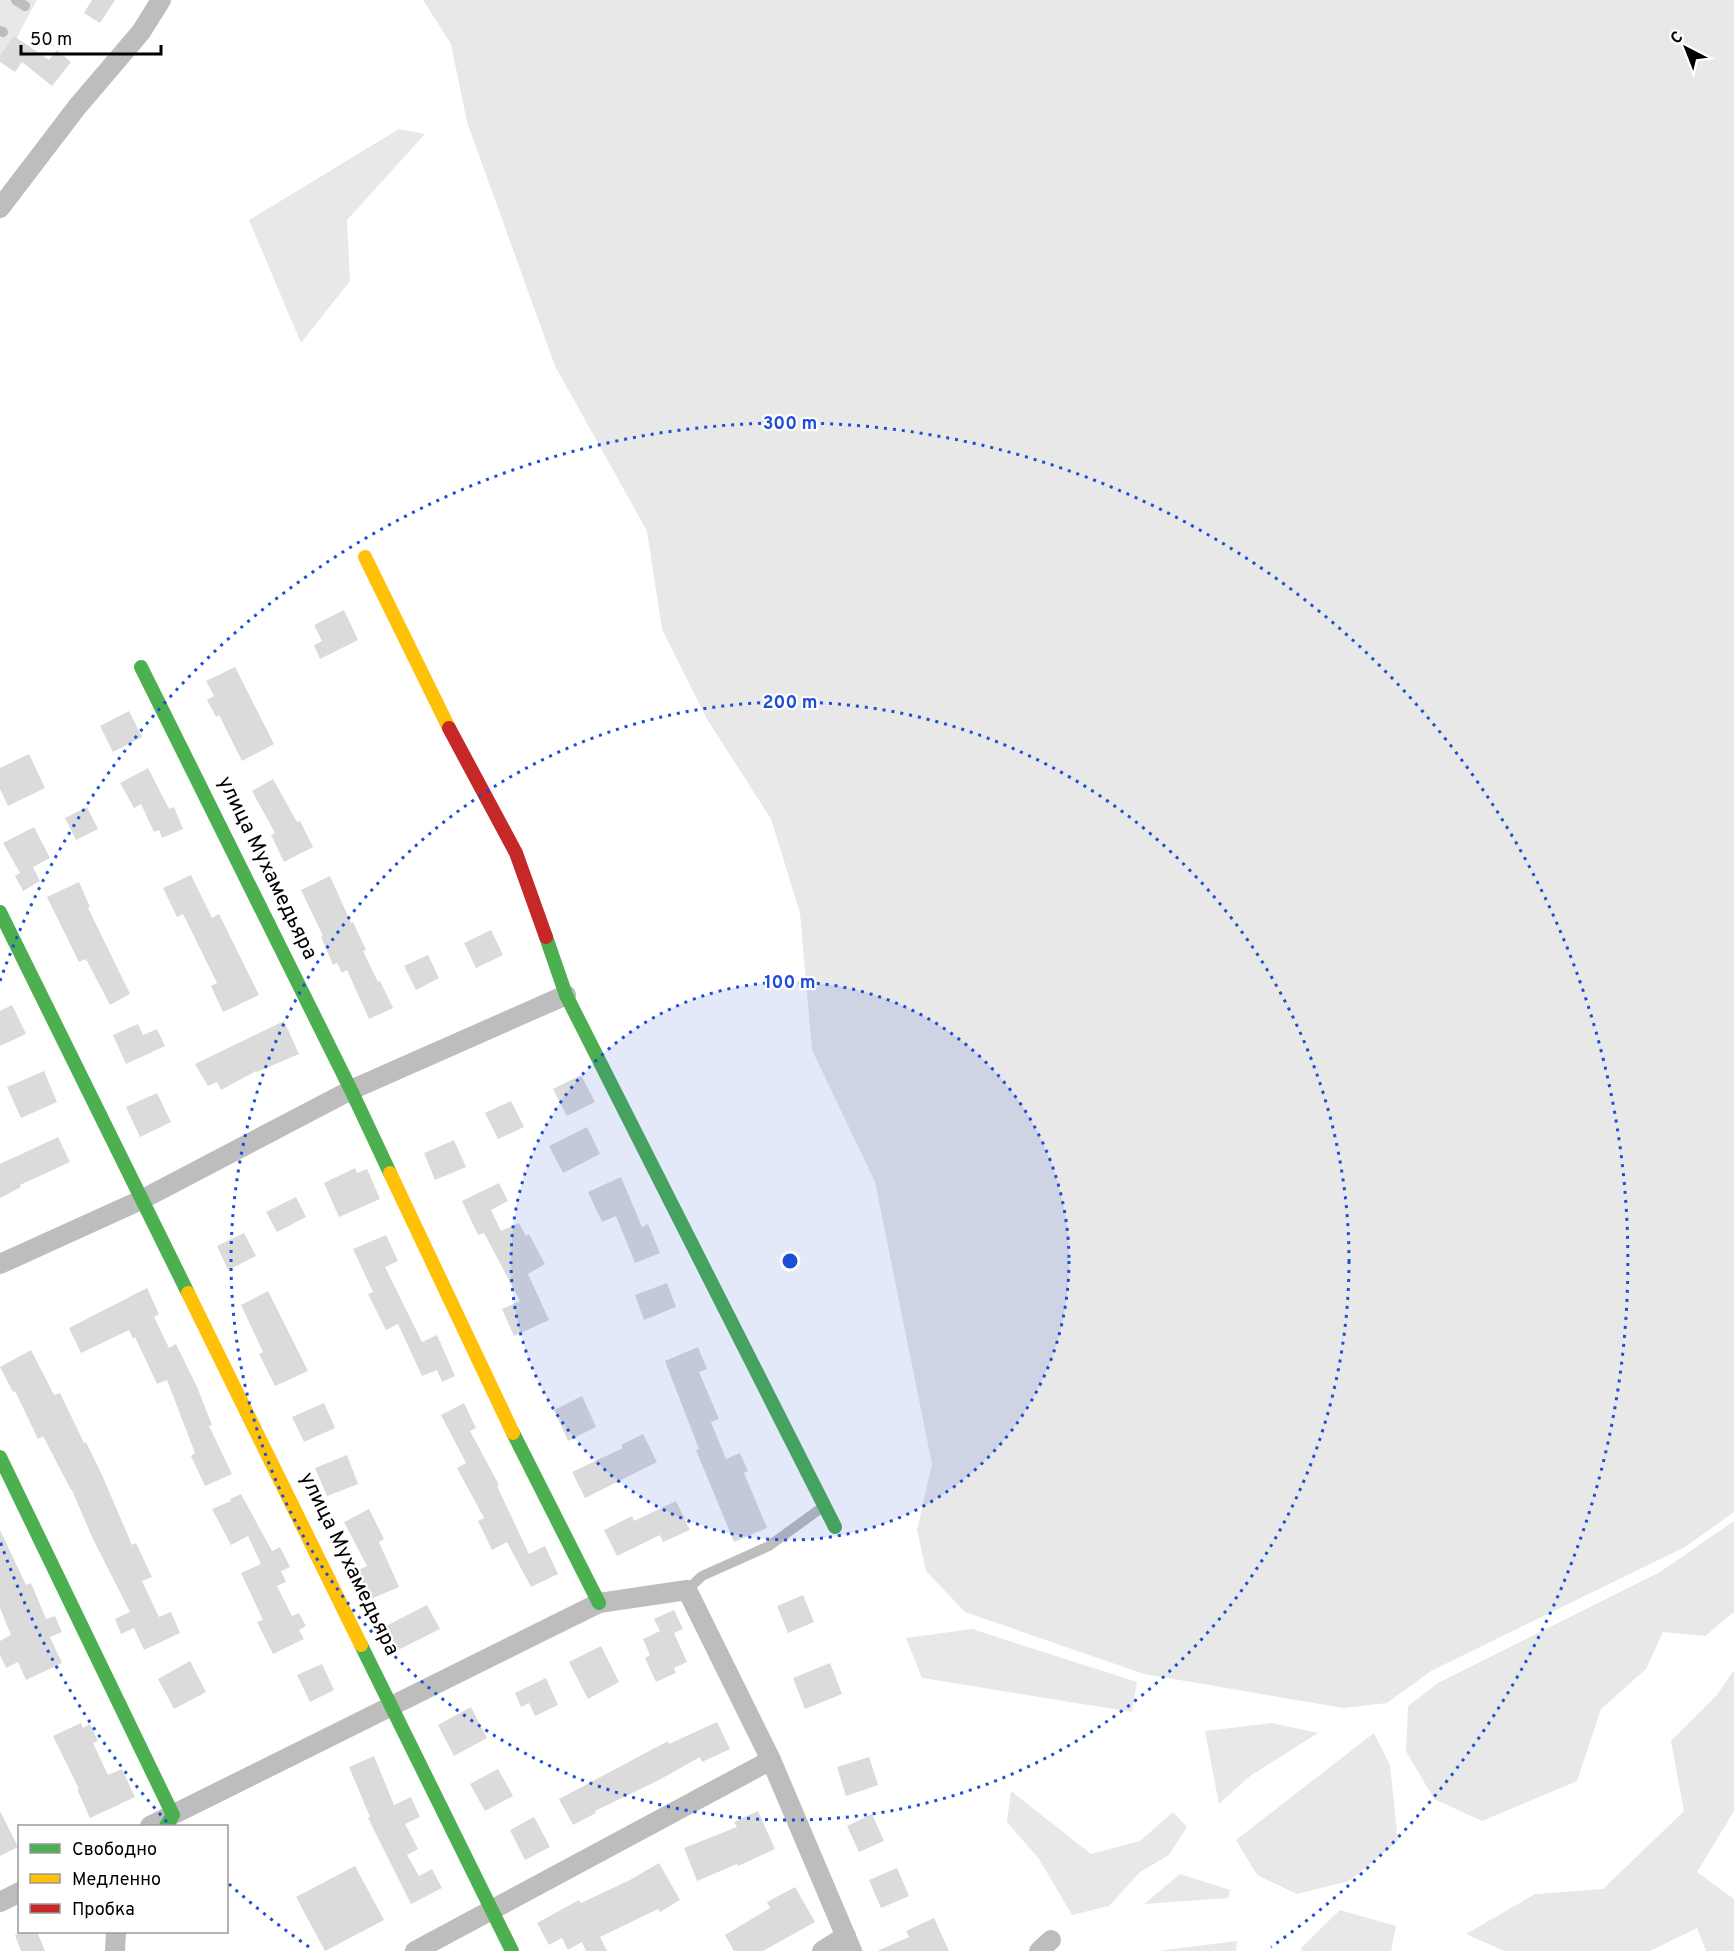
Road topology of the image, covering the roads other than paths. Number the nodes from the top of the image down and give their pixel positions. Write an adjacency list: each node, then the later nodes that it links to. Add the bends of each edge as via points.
1 (161, 0): 2 (street, via 141,32 77,107)
2 (0, 208)
3 (364, 557): 6 (street, via 516,853)
4 (141, 667): 7 (street, улица Мухамедьяра)
5 (0, 912): 8 (street, улица Мухамедьяра)
6 (566, 995): 7 (street); 11 (street)
7 (351, 1090): 8 (street); 14 (street, улица Мухамедьяра, via 519,1446)
8 (141, 1200): 9 (street); 15 (street, улица Мухамедьяра)
9 (0, 1264)
10 (0, 1457): 17 (street)
11 (824, 1506): 12 (street); 13 (lane, via 769,1546 702,1576)
12 (835, 1527)
13 (687, 1590): 14 (street); 16 (street)
14 (599, 1603): 15 (street)
15 (392, 1706): 17 (street); 20 (street, улица Мухамедьяра)
16 (771, 1760): 20 (street); 22 (street)
17 (170, 1821)
18 (18, 1893): 19 (street)
19 (0, 1902)
20 (492, 1910): 24 (street); 25 (street, улица Мухамедьяра)
21 (116, 1933): 23 (street)
22 (849, 1943): 26 (street)
23 (115, 1951)
24 (415, 1951)
25 (512, 1951)
26 (822, 1951)

